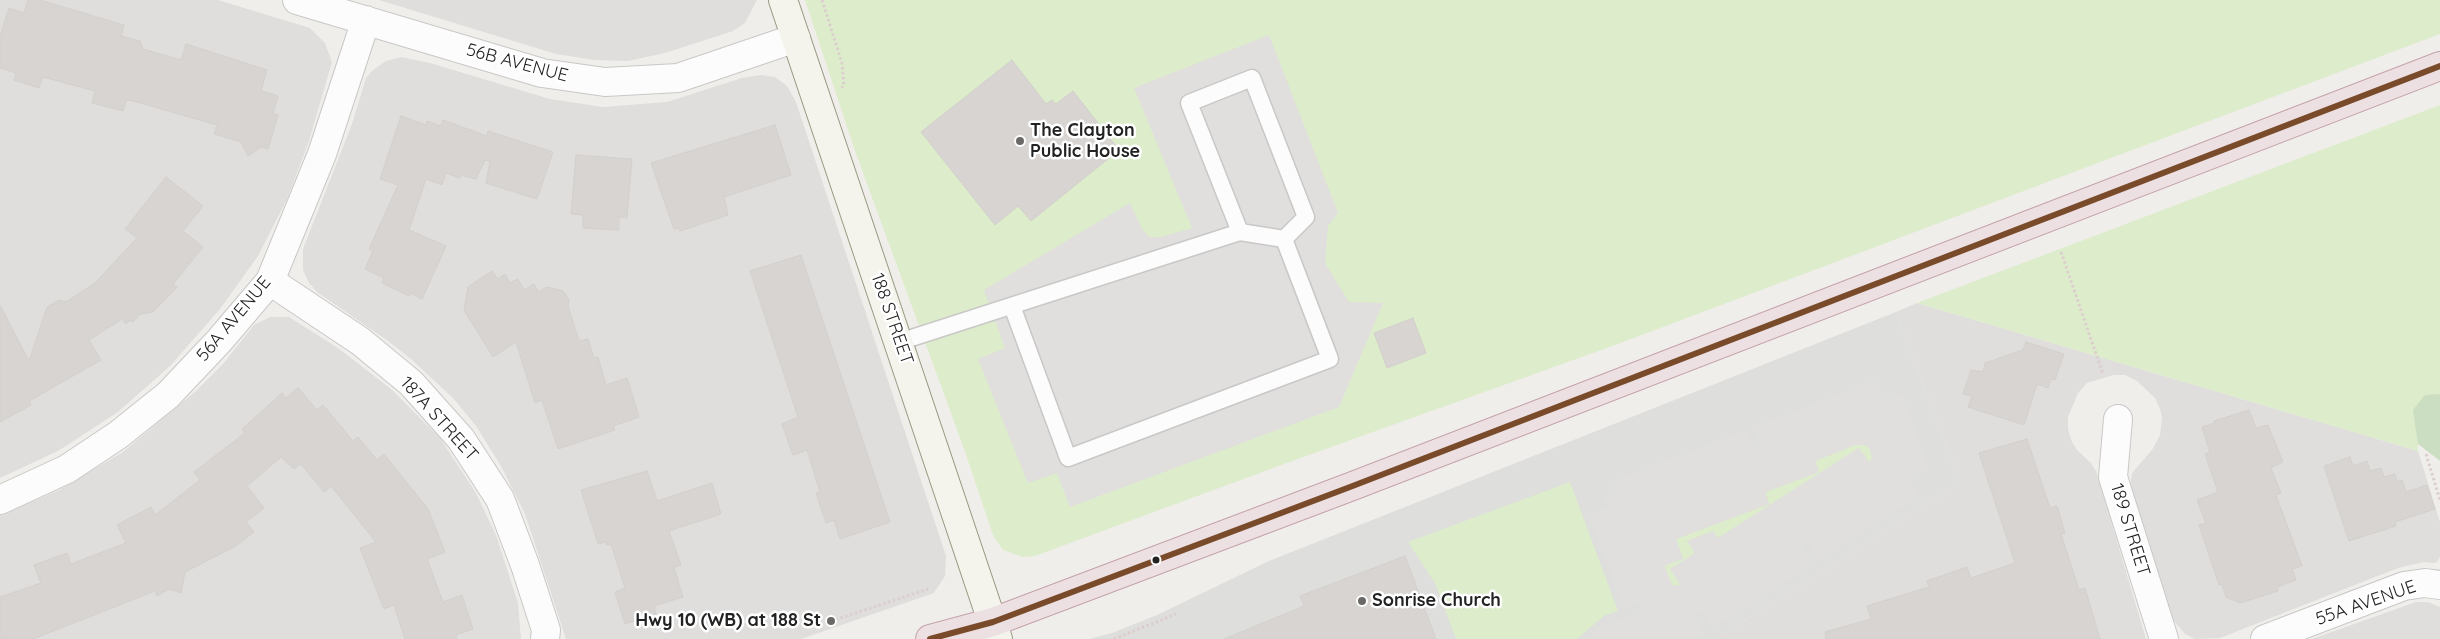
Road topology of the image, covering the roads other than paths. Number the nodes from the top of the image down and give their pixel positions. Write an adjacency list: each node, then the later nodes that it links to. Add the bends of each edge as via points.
1 (298, 0): 3 (street, 56B AVENUE)
2 (783, 0): 4 (street, 188 STREET)
3 (366, 20): 4 (street, 56B AVENUE, via 542,74 605,82 678,78); 8 (street, 56A AVENUE, via 322,154)
4 (796, 38): 10 (street, 188 STREET)
5 (2440, 66): 14 (highway, via 1360,483)
6 (1240, 232): 7 (lane); 7 (lane, via 1189,103 1252,78 1306,216); 9 (lane)
7 (1284, 239): 9 (lane, via 1330,359 1068,458)
8 (270, 281): 12 (street, 56A AVENUE, via 168,395 118,435 67,468); 15 (street, 187A STREET, via 367,347 411,383 462,439 500,499 546,630)
9 (1012, 306): 10 (lane)
10 (899, 342): 14 (street, 188 STREET)
11 (2118, 419): 17 (street, 189 STREET, via 2113,477)
12 (0, 500)
13 (2440, 585): 18 (street, 55A AVENUE, via 2404,586)
14 (996, 631): 16 (highway)
15 (545, 639)
16 (930, 639)
17 (2164, 639)
18 (2265, 639)

